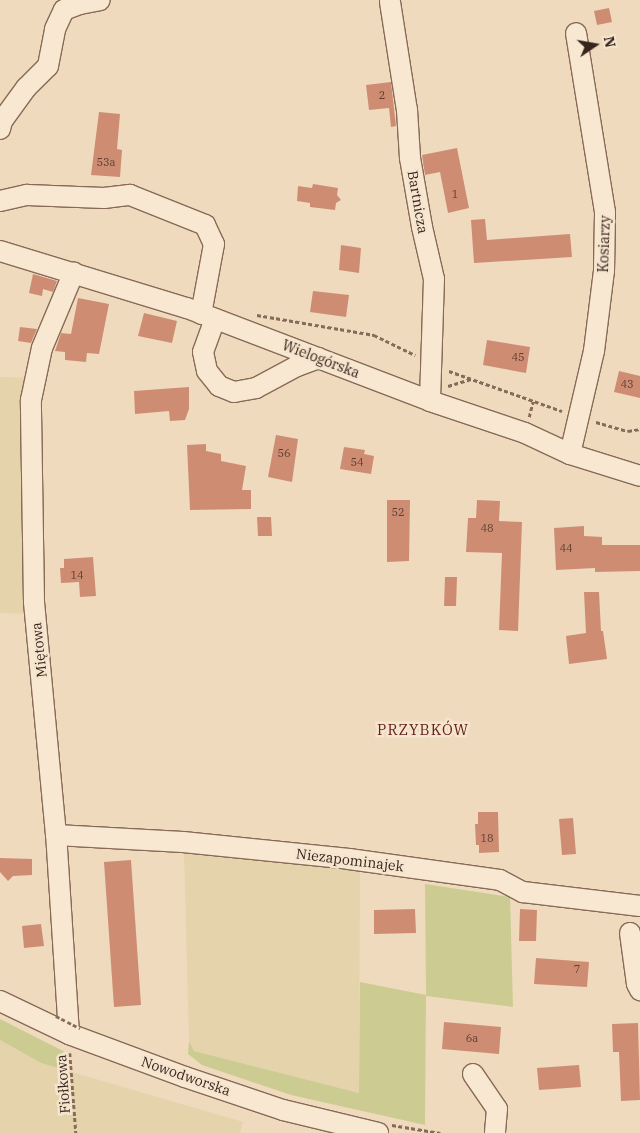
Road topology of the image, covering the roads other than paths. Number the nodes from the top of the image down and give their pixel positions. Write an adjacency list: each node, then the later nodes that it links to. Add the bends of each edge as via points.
1 (100, 0): 4 (street, via 64,10 55,29 48,66 26,88)
2 (390, 2): 10 (street, Bartnicza, via 407,110 410,158 434,279)
3 (576, 33): 11 (street, Kosiarzy, via 605,212 604,271 594,351)
4 (0, 129)
5 (0, 201): 8 (street, via 27,195 104,198 130,195 205,225 214,244)
6 (0, 251): 7 (street, Wielogórska)
7 (74, 272): 8 (street, Wielogórska); 13 (street, Miętowa, via 42,348 31,400 34,602)
8 (208, 316): 9 (street, Wielogórska); 9 (street, via 203,352 207,371 219,386 234,392 256,388)
9 (319, 358): 10 (street, Wielogórska)
10 (431, 396): 11 (street, Wielogórska)
11 (570, 454): 12 (street, Wielogórska)
12 (640, 476)
13 (56, 835): 14 (street, Niezapominajek, via 182,842 349,859 500,880 523,892); 18 (street, Miętowa)
14 (640, 906)
15 (630, 933): 16 (street, via 636,984)
16 (640, 990)
17 (0, 1001): 18 (street, Nowodworska)
18 (75, 1031): 20 (street, Nowodworska, via 283,1110)
19 (472, 1074): 21 (street, via 497,1109)
20 (378, 1133)
21 (495, 1133)

